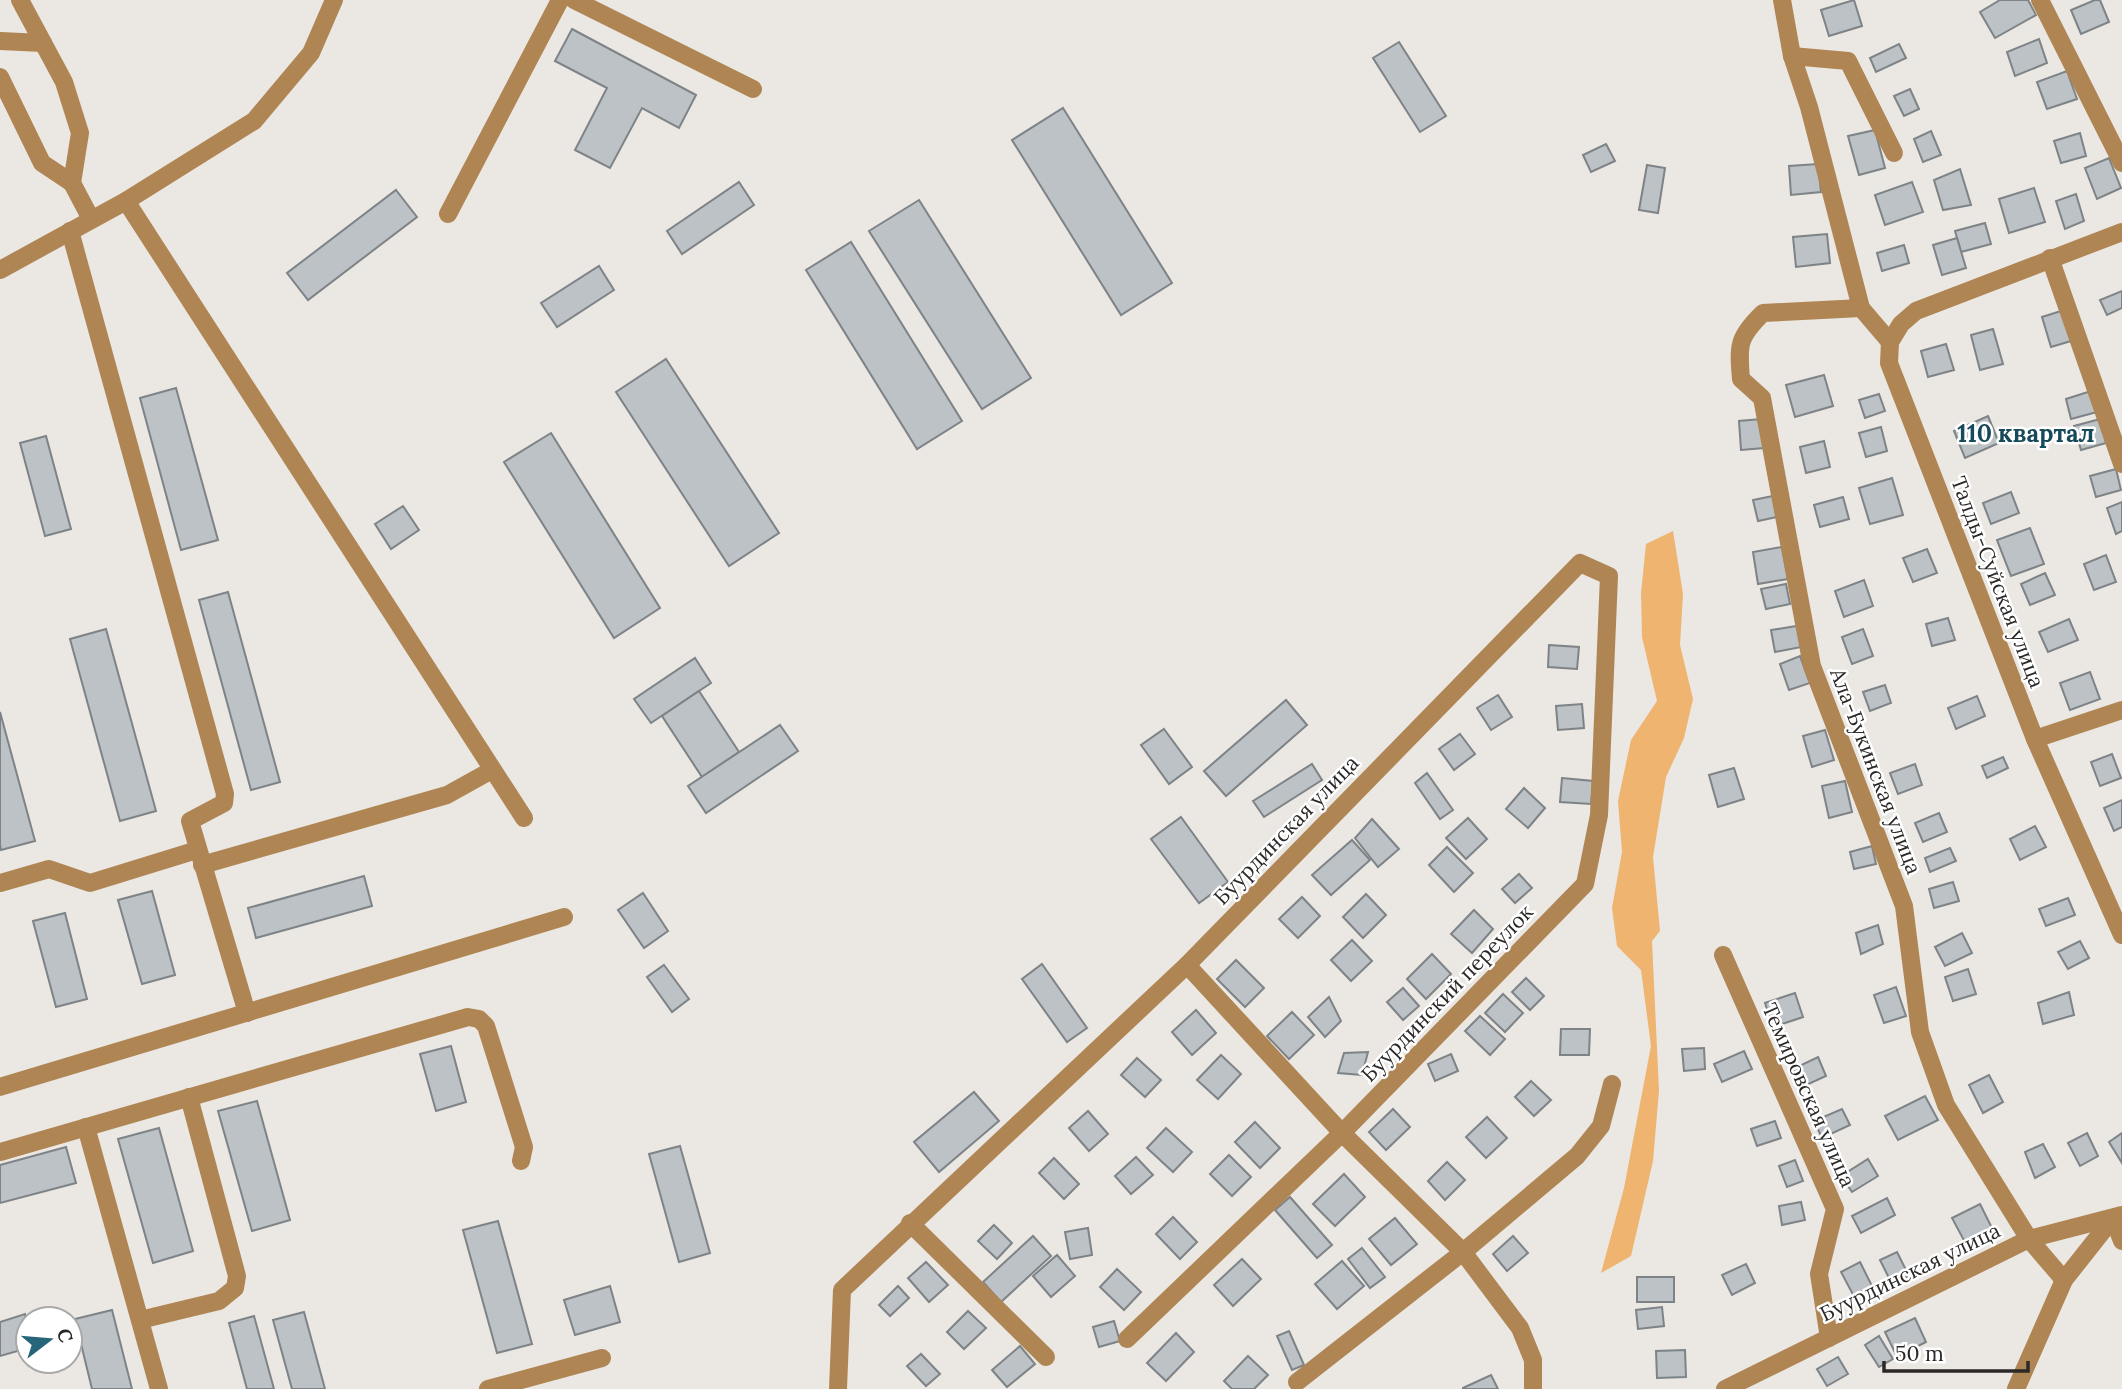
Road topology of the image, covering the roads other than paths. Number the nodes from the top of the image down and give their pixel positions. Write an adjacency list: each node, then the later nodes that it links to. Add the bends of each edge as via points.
1 (20, 0): 8 (street)
2 (334, 0): 15 (street, via 311,53 254,121)
3 (560, 0): 16 (street)
4 (575, 0): 11 (street)
5 (1783, 0): 9 (street)
6 (2040, 0): 13 (street)
7 (0, 41): 8 (street)
8 (43, 43): 14 (street, via 64,82 80,133)
9 (1792, 56): 12 (street, via 1848,61); 22 (street)
10 (0, 77): 14 (street, via 42,163)
11 (753, 89)
12 (1894, 153)
13 (2122, 163)
14 (72, 183): 17 (street)
15 (126, 201): 17 (street); 27 (street)
16 (448, 214)
17 (91, 219): 18 (street)
18 (70, 231): 21 (street); 29 (street, via 225,794 224,803 190,821)
19 (2122, 232): 20 (street)
20 (2050, 258): 23 (street, via 1916,310); 24 (street)
21 (0, 270)
22 (1861, 307): 23 (street); 46 (street, Ала-Букинская улица, via 1763,313 1743,332 1738,353 1741,379 1762,398 1812,666 1903,906 1920,1032 1946,1105)
23 (1890, 342): 26 (street, Талды-Суйская улица, via 1889,363)
24 (2121, 458)
25 (2122, 710): 26 (street)
26 (2035, 739): 33 (street, Талды-Суйская улица)
27 (492, 770): 28 (street); 29 (street, via 447,794)
28 (524, 818)
29 (200, 858): 30 (street, via 90,883 49,869); 36 (street)
30 (0, 883)
31 (1585, 884): 35 (street, Буурдинская улица, via 1599,815 1609,576 1580,562); 41 (street, Буурдинский переулок)
32 (564, 917): 36 (street)
33 (2122, 935)
34 (1723, 955): 51 (street, Темировская улица, via 1835,1209 1819,1274)
35 (1186, 965): 41 (street); 45 (street, Буурдинская улица)
36 (247, 1013): 38 (street)
37 (1612, 1084): 48 (street, via 1601,1126 1577,1156)
38 (0, 1087)
39 (189, 1097): 40 (street); 43 (street, via 468,1017 479,1019 486,1026 524,1147); 50 (street, via 237,1276 235,1288 219,1301)
40 (86, 1127): 42 (street); 50 (street)
41 (1342, 1133): 48 (street); 52 (street, Буурдинский переулок)
42 (0, 1152)
43 (521, 1161)
44 (2117, 1217): 46 (street, Буурдинская улица); 47 (street); 49 (street)
45 (910, 1223): 53 (street); 58 (street, Буурдинская улица, via 842,1290)
46 (2029, 1239): 49 (street); 51 (street, Буурдинская улица)
47 (2122, 1241)
48 (1463, 1252): 55 (street); 59 (street, via 1520,1328 1533,1360)
49 (2064, 1280): 61 (street)
50 (140, 1320): 56 (street)
51 (1829, 1338): 60 (street, Буурдинская улица)
52 (1127, 1339)
53 (1046, 1357)
54 (602, 1358): 57 (street)
55 (1297, 1381)
56 (159, 1389)
57 (488, 1389)
58 (838, 1389)
59 (1533, 1389)
60 (1725, 1389)
61 (2016, 1389)

